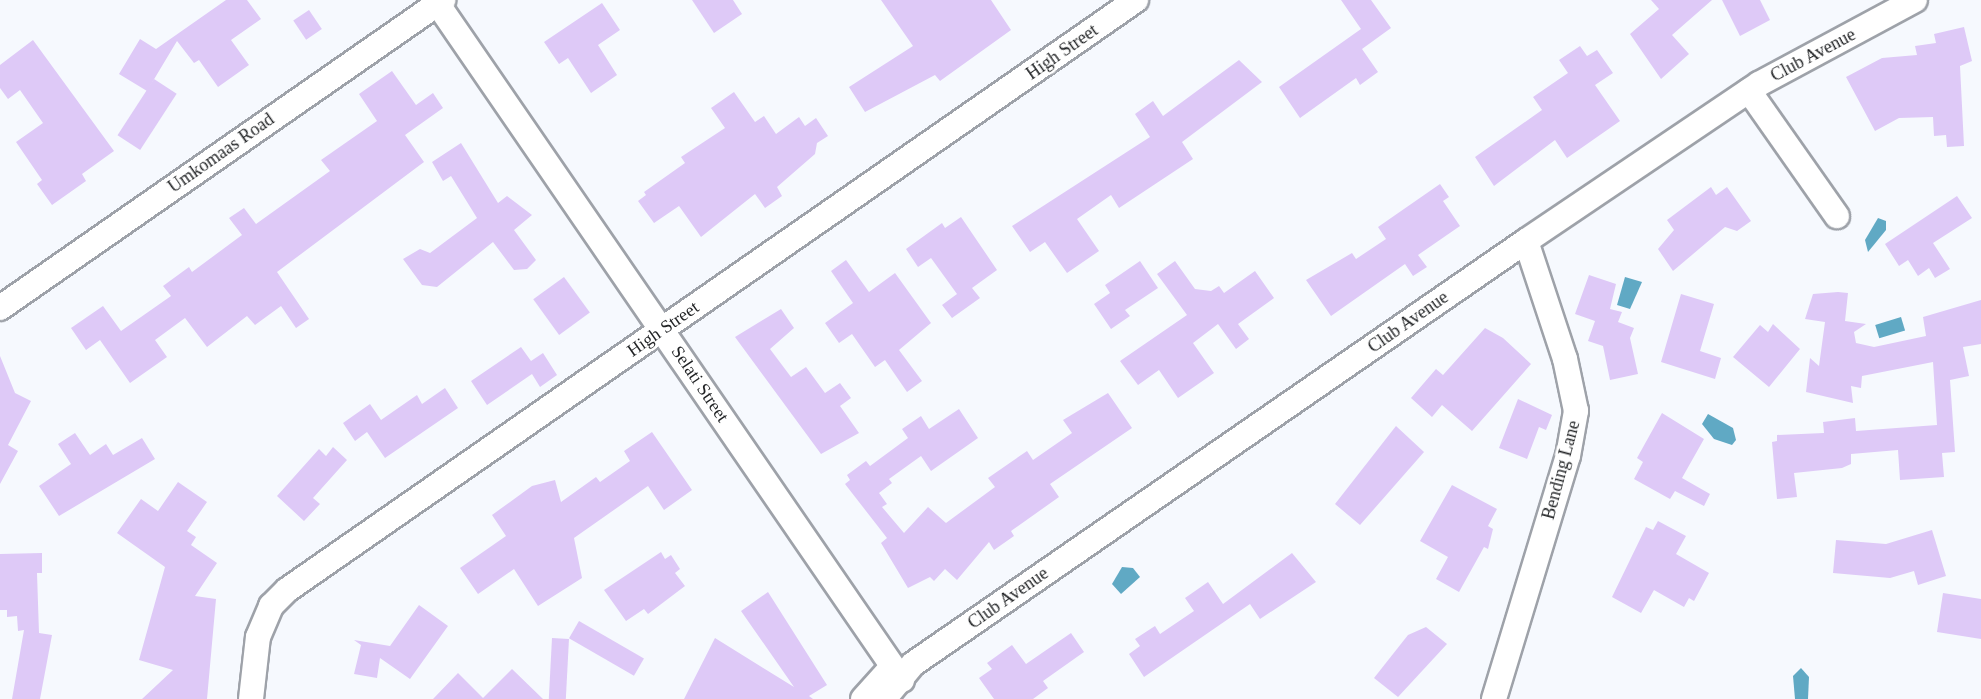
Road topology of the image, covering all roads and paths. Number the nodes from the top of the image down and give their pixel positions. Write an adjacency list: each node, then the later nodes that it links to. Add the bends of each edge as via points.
1 (1136, 0): 8 (street, High Street)
2 (1915, 0): 4 (street, Club Avenue)
3 (438, 1): 7 (street, Umkomaas Road); 8 (street, Selati Street)
4 (1749, 91): 5 (street); 6 (street, Club Avenue)
5 (1837, 216)
6 (1526, 241): 9 (street, Club Avenue); 13 (street, Bending Lane, via 1565,358 1576,411 1568,456)
7 (0, 308)
8 (663, 329): 9 (street, Selati Street); 10 (street, High Street, via 287,590 271,606 258,637)
9 (903, 670): 11 (street, Club Avenue); 12 (street, Club Avenue)
10 (252, 699)
11 (862, 699)
12 (884, 699)
13 (1494, 699)

